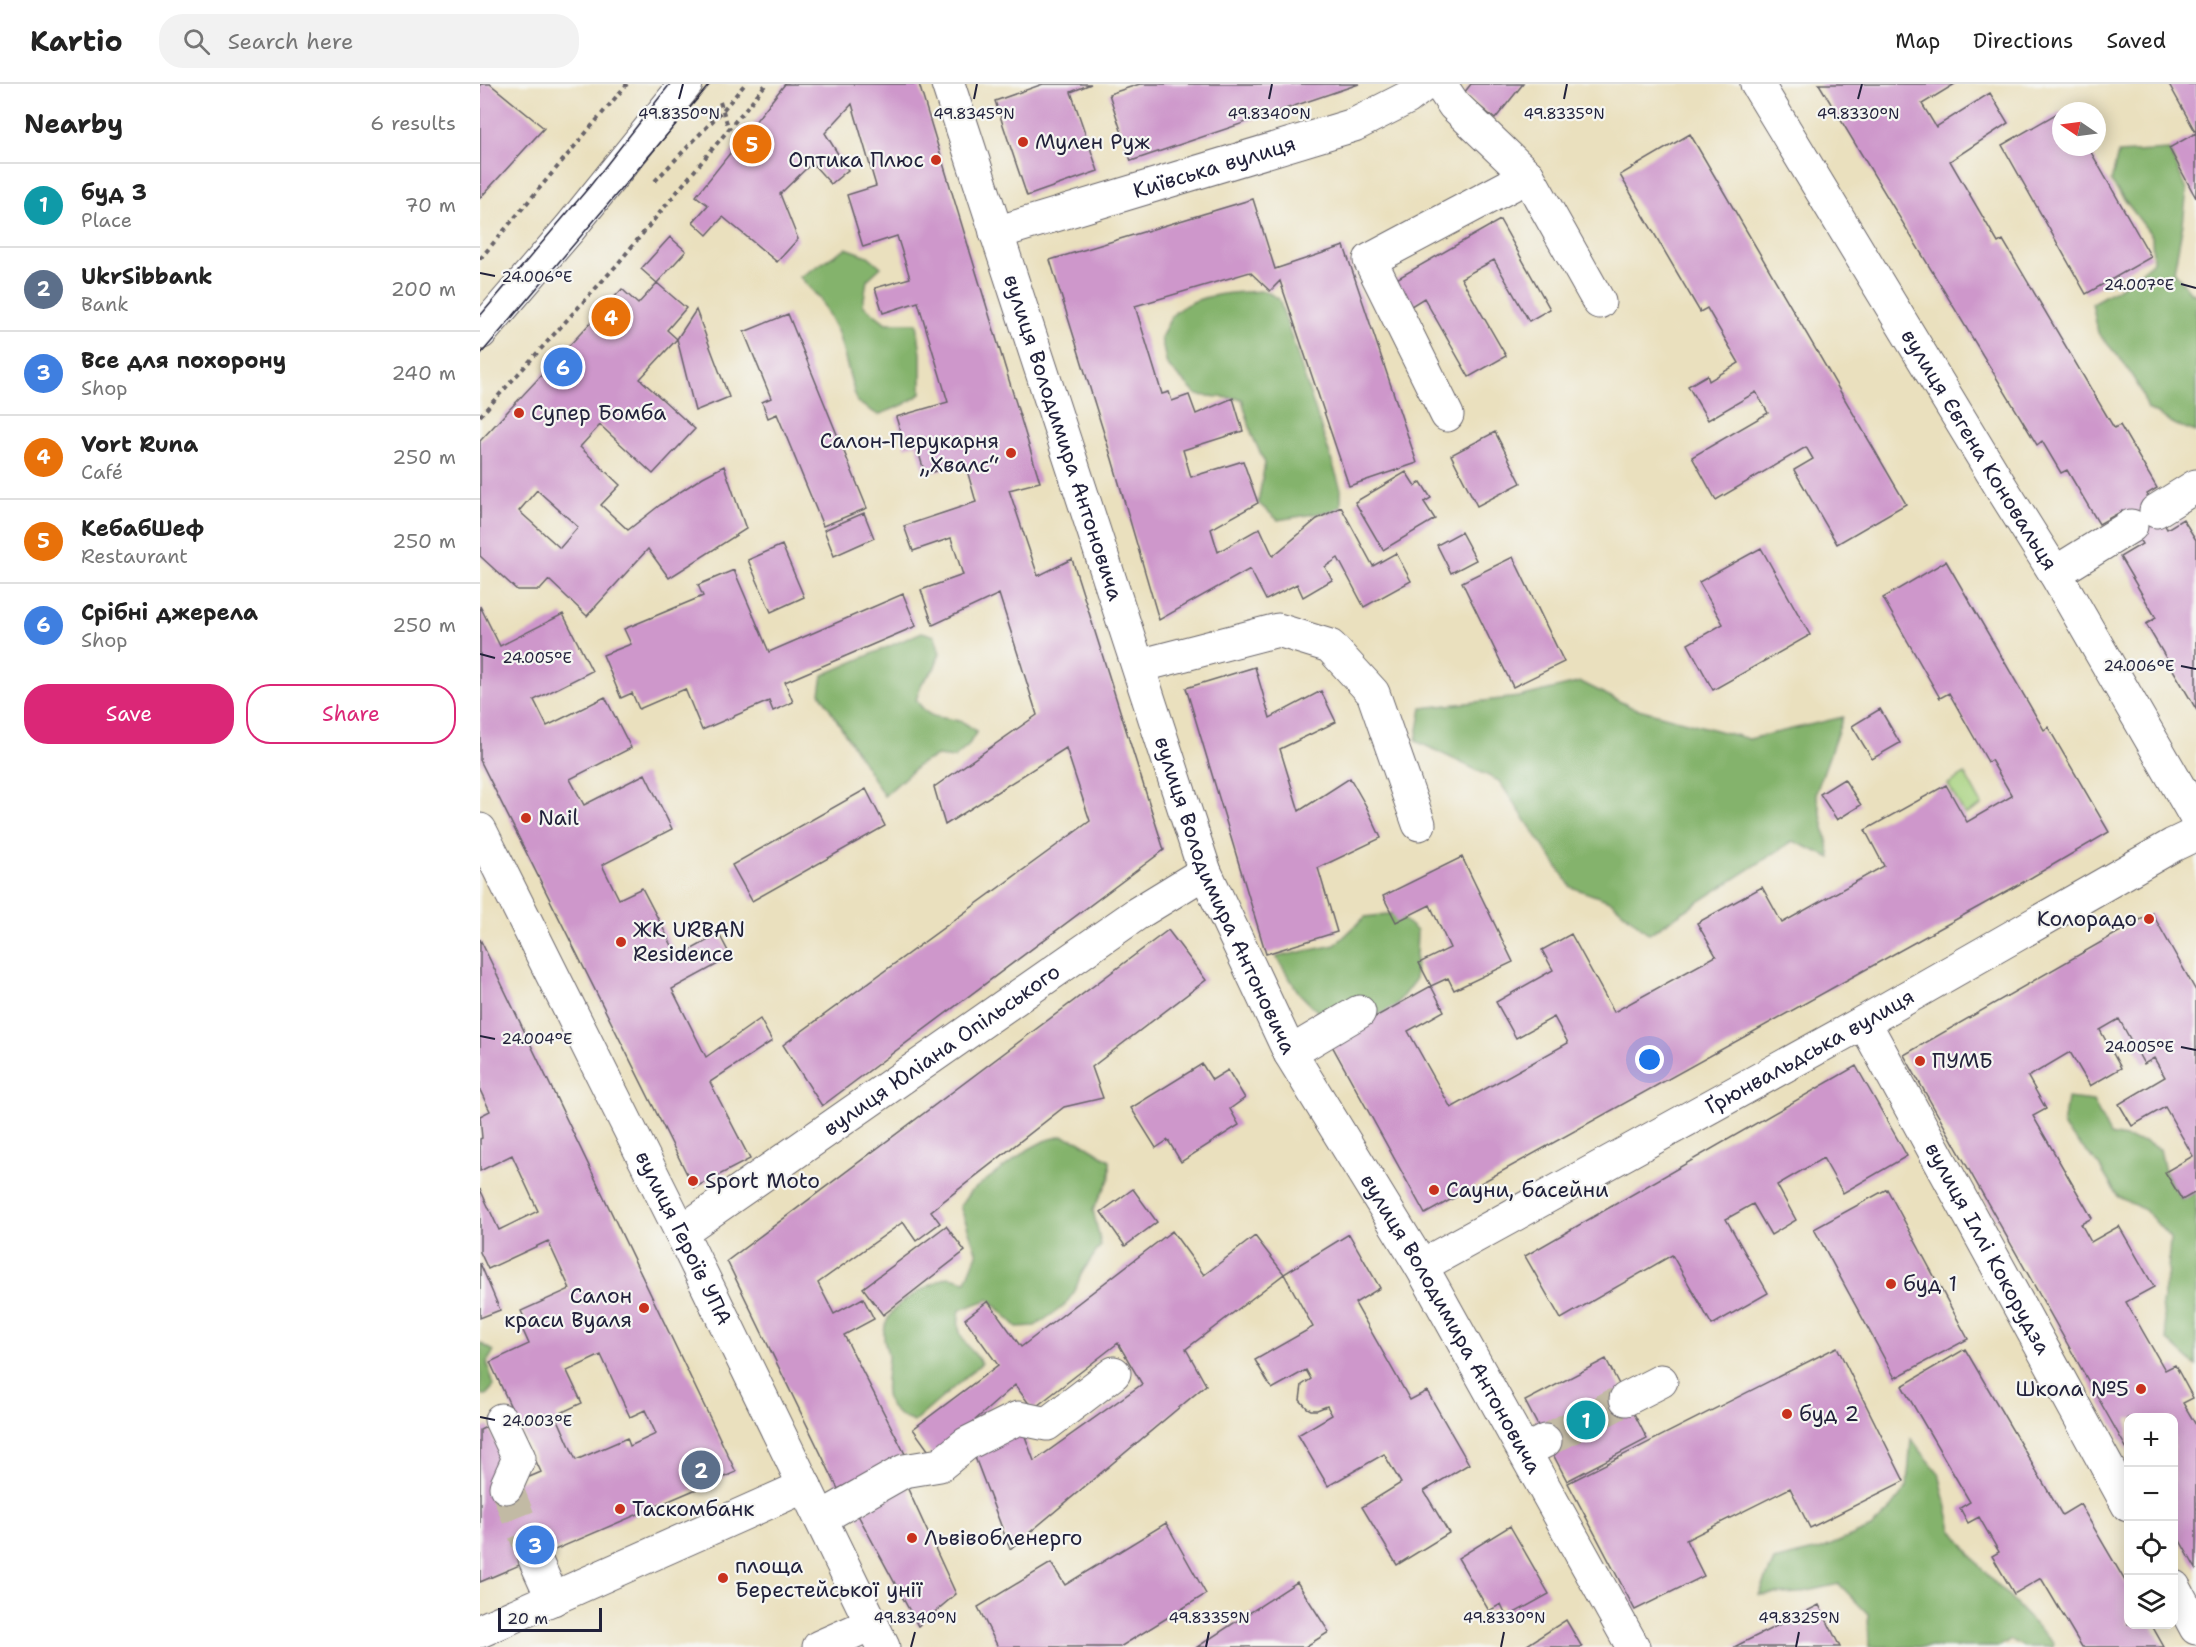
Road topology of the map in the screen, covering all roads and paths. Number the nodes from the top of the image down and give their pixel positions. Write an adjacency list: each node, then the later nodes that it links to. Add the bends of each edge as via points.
1 (627, 84): 12 (path)
2 (686, 84): 14 (street)
3 (766, 84): 9 (path)
4 (948, 84): 11 (street, вулиця Володимира Антоновича)
5 (1425, 84): 11 (street, Київська вулиця, via 1407,98 1354,125)
6 (1440, 84): 10 (street, via 1454,105)
7 (1757, 84): 18 (street, вулиця Євгена Коновальця)
8 (720, 102): 9 (path)
9 (729, 130): 16 (path, via 615,267)
10 (1528, 176): 13 (street); 15 (street, via 1370,260)
11 (996, 233): 19 (street, вулиця Володимира Антоновича)
12 (480, 259)
13 (1599, 302)
14 (480, 333)
15 (1447, 415)
16 (480, 416)
17 (2196, 486): 18 (street)
18 (2055, 573): 20 (street, вулиця Євгена Коновальця)
19 (1139, 666): 21 (street, via 1278,630 1330,646 1373,693); 24 (street, вулиця Володимира Антоновича)
20 (2196, 817)
21 (1419, 824)
22 (480, 830): 28 (street, вулиця Героїв УПА)
23 (2196, 834): 26 (street, Ґрюнвальдська вулиця)
24 (1205, 872): 27 (street, вулиця Володимира Антоновича); 28 (street, вулиця Юліана Опільського, via 1138,914)
25 (1359, 1012): 27 (street)
26 (1864, 1022): 29 (street, Ґрюнвальдська вулиця); 36 (street, вулиця Іллі Кокорудза)
27 (1290, 1053): 29 (street, вулиця Володимира Антоновича)
28 (681, 1232): 34 (street, вулиця Героїв УПА)
29 (1421, 1266): 45 (street, вулиця Володимира Антоновича, via 1535,1446)
30 (1114, 1373): 37 (street, via 1047,1424 1018,1418 966,1444 940,1465 903,1471)
31 (1661, 1381): 32 (street)
32 (1626, 1399)
33 (501, 1420): 35 (street, via 519,1458)
34 (805, 1486): 37 (street, вулиця Героїв УПА); 40 (street)
35 (506, 1487)
36 (2124, 1498)
37 (821, 1518): 43 (street, вулиця Героїв УПА)
38 (535, 1559): 40 (street)
39 (2178, 1594): 42 (street)
40 (553, 1599): 41 (street)
41 (482, 1623)
42 (2196, 1628)
43 (877, 1636): 44 (street)
44 (819, 1647)
45 (1634, 1647)

